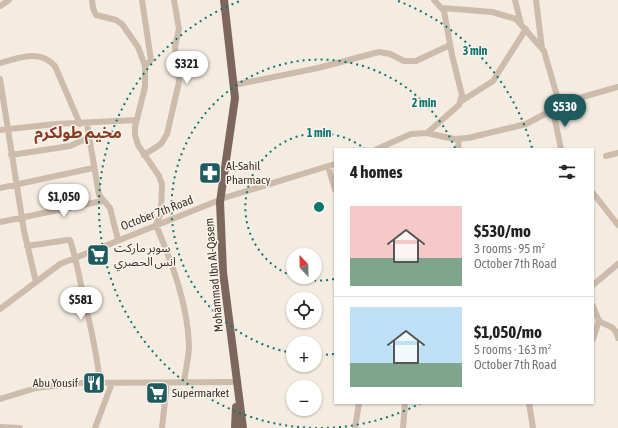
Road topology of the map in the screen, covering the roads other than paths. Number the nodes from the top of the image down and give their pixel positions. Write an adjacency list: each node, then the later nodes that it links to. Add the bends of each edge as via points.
1 (9, 0): 9 (street)
2 (92, 0): 15 (street, via 96,15 122,24 138,47)
3 (142, 0): 15 (street, via 151,60)
4 (174, 0): 34 (street, via 179,29 175,47 179,82 167,134 161,144)
5 (224, 0): 17 (main road, Mohammad Ibn Al-Qasem)
6 (434, 0): 10 (street)
7 (515, 0): 11 (street)
8 (536, 0): 13 (street)
9 (0, 6)
10 (442, 8): 11 (street, via 492,12 516,19); 12 (street)
11 (524, 27): 13 (street); 19 (street, via 493,81)
12 (450, 45): 17 (street, via 416,61 404,61 379,52 318,68); 19 (street, via 462,92)
13 (542, 48): 20 (street)
14 (0, 63): 23 (street, via 30,55 50,60)
15 (145, 66): 22 (street, via 145,87)
16 (0, 79): 24 (street)
17 (234, 85): 43 (main road, Mohammad Ibn Al-Qasem, via 233,121)
18 (618, 87): 20 (street)
19 (460, 102): 26 (street)
20 (560, 106): 21 (street)
21 (553, 110): 28 (street, via 526,124); 31 (street)
22 (136, 120): 23 (street); 34 (street, via 135,135)
23 (84, 124): 24 (street); 27 (street)
24 (8, 128): 25 (street); 33 (street)
25 (0, 130)
26 (427, 133): 28 (street); 29 (street, via 411,134)
27 (88, 138): 33 (street, via 70,146); 38 (street)
28 (459, 139): 30 (street)
29 (379, 148)
30 (458, 148)
31 (561, 148)
32 (618, 153): 35 (street)
33 (11, 155): 39 (street)
34 (144, 155): 47 (street, via 162,184 161,213)
35 (606, 156)
36 (334, 164): 37 (street, October 7th Road)
37 (328, 166): 40 (street); 43 (street, October 7th Road)
38 (93, 168): 39 (street); 44 (street, via 98,195)
39 (16, 185): 41 (street); 45 (street)
40 (334, 187)
41 (0, 188)
42 (594, 194): 48 (street)
43 (221, 199): 47 (street, October 7th Road); 61 (main road, Mohammad Ibn Al-Qasem, via 223,272)
44 (102, 201): 45 (street); 49 (street, via 110,208)
45 (22, 218): 46 (street); 50 (street)
46 (0, 222)
47 (156, 225): 49 (street, October 7th Road); 65 (street, via 179,289 186,320 189,347)
48 (618, 225)
49 (118, 240): 51 (street, October 7th Road)
50 (27, 246): 51 (street, via 69,240); 53 (street)
51 (76, 258): 53 (street, October 7th Road, via 60,264); 62 (street, via 97,352)
52 (618, 264): 54 (street)
53 (36, 282): 56 (street, October 7th Road)
54 (594, 284)
55 (594, 308): 57 (street)
56 (0, 309)
57 (599, 321): 58 (street); 59 (street)
58 (617, 329): 60 (street)
59 (594, 336)
60 (618, 338)
61 (236, 382): 65 (street); 74 (main road, Mohammad Ibn Al-Qasem); 75 (main road, Mohammad Ibn Al-Qasem)
62 (100, 383): 63 (street); 66 (street, via 43,387)
63 (112, 383): 64 (street); 72 (street)
64 (167, 383): 65 (street); 73 (street)
65 (184, 383)
66 (0, 399)
67 (359, 404): 76 (street)
68 (405, 404): 77 (street)
69 (529, 404): 78 (street)
70 (0, 427): 71 (street)
71 (20, 428)
72 (95, 428)
73 (162, 428)
74 (235, 428)
75 (243, 428)
76 (355, 428)
77 (403, 428)
78 (533, 428)

